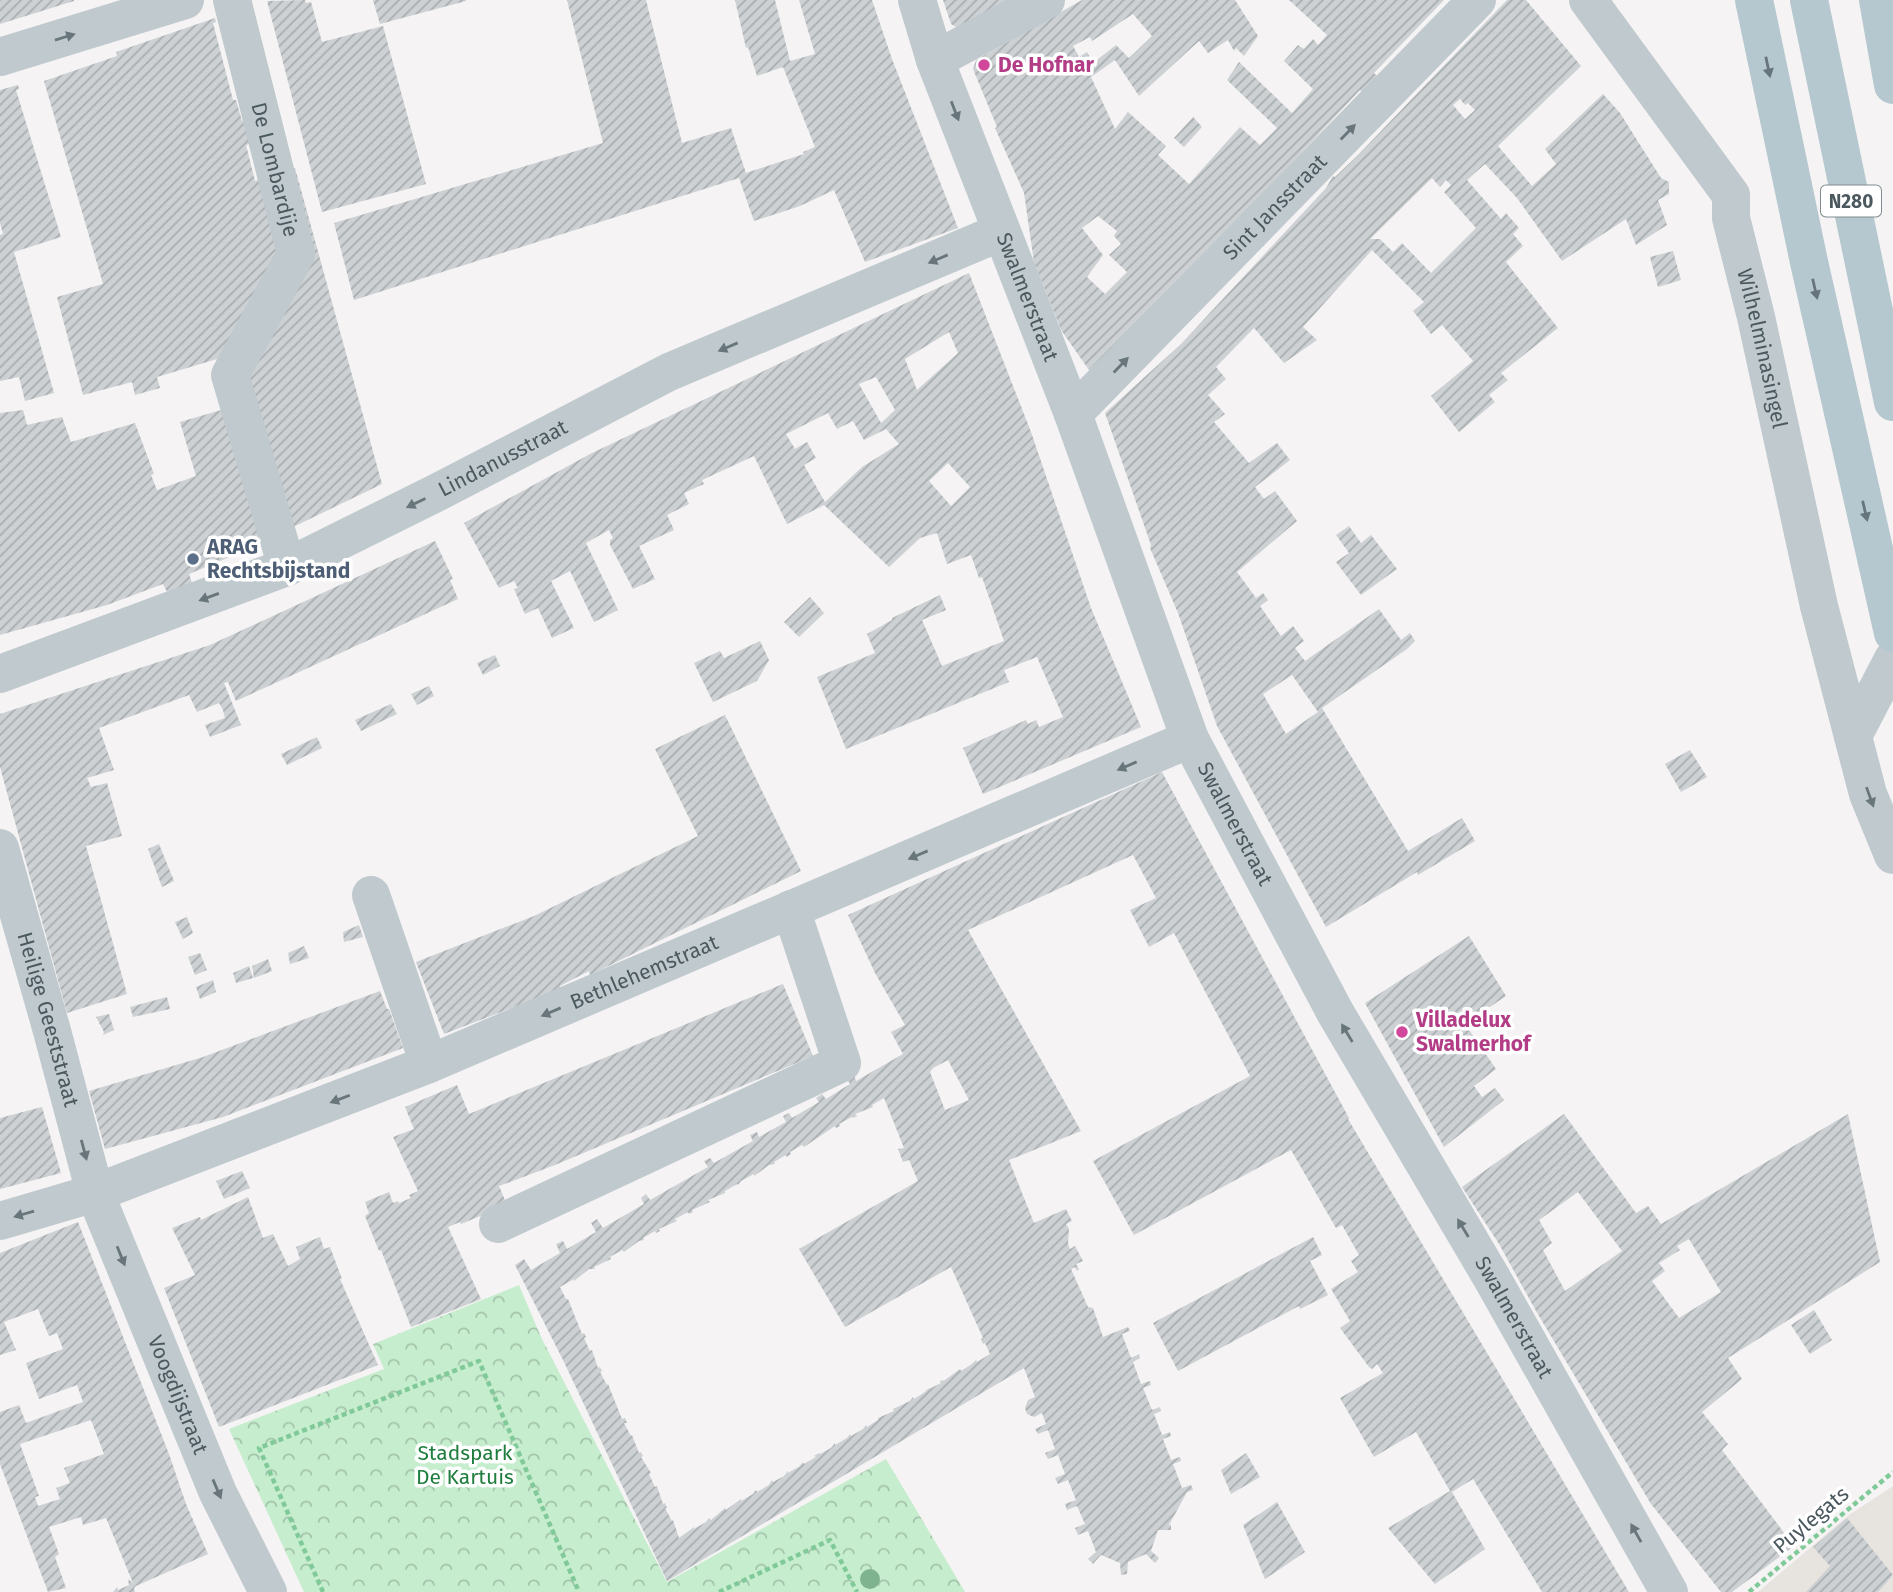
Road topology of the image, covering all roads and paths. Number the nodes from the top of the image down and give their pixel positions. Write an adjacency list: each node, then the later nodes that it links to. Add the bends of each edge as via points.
1 (185, 0): 10 (street, one-way to 1)
2 (232, 0): 16 (street, De Lombardije, via 296,254 230,375)
3 (917, 0): 11 (street, Swalmerstraat)
4 (1046, 0): 11 (street)
5 (1477, 0): 15 (street, Sint Jansstraat, one-way to 5)
6 (1588, 0): 20 (street, Wilhelminasingel, via 1731,195 1731,218)
7 (1754, 0): 17 (main road, N280, one-way to 17)
8 (1809, 0): 14 (main road, N280)
9 (1878, 0): 12 (main road)
10 (0, 57)
11 (935, 60): 13 (street, Swalmerstraat, one-way to 13)
12 (1893, 85)
13 (1001, 232): 15 (street, Swalmerstraat); 16 (street, Lindanusstraat, one-way to 16, via 668,372)
14 (1893, 402)
15 (1073, 414): 21 (street, Swalmerstraat)
16 (287, 567): 19 (street, Lindanusstraat, one-way to 19)
17 (1893, 633)
18 (1893, 659): 20 (street)
19 (0, 674)
20 (1853, 736): 23 (street, Wilhelminasingel, one-way to 23, via 1868,794)
21 (1190, 739): 26 (street, Bethlehemstraat, one-way to 26); 37 (street, Swalmerstraat, one-way to 21, via 1335,1012)
22 (0, 848): 24 (street, Heilige Geeststraat)
23 (1893, 855)
24 (7, 895): 28 (street, Heilige Geeststraat, one-way to 28)
25 (371, 895): 27 (street)
26 (791, 909): 27 (street, Bethlehemstraat, one-way to 27); 30 (street, via 842,1063)
27 (429, 1064): 28 (street, Bethlehemstraat, one-way to 28)
28 (95, 1193): 29 (street, Bethlehemstraat, one-way to 29); 32 (street, Voogdijstraat, one-way to 32, via 218,1493)
29 (0, 1220)
30 (498, 1224)
31 (1893, 1472): 38 (path, Puylegats)
32 (268, 1592)
33 (323, 1592): 34 (path, via 259,1448 478,1361)
34 (579, 1592)
35 (719, 1592): 36 (path, via 830,1540)
36 (857, 1592)
37 (1670, 1592)
38 (1749, 1592)

